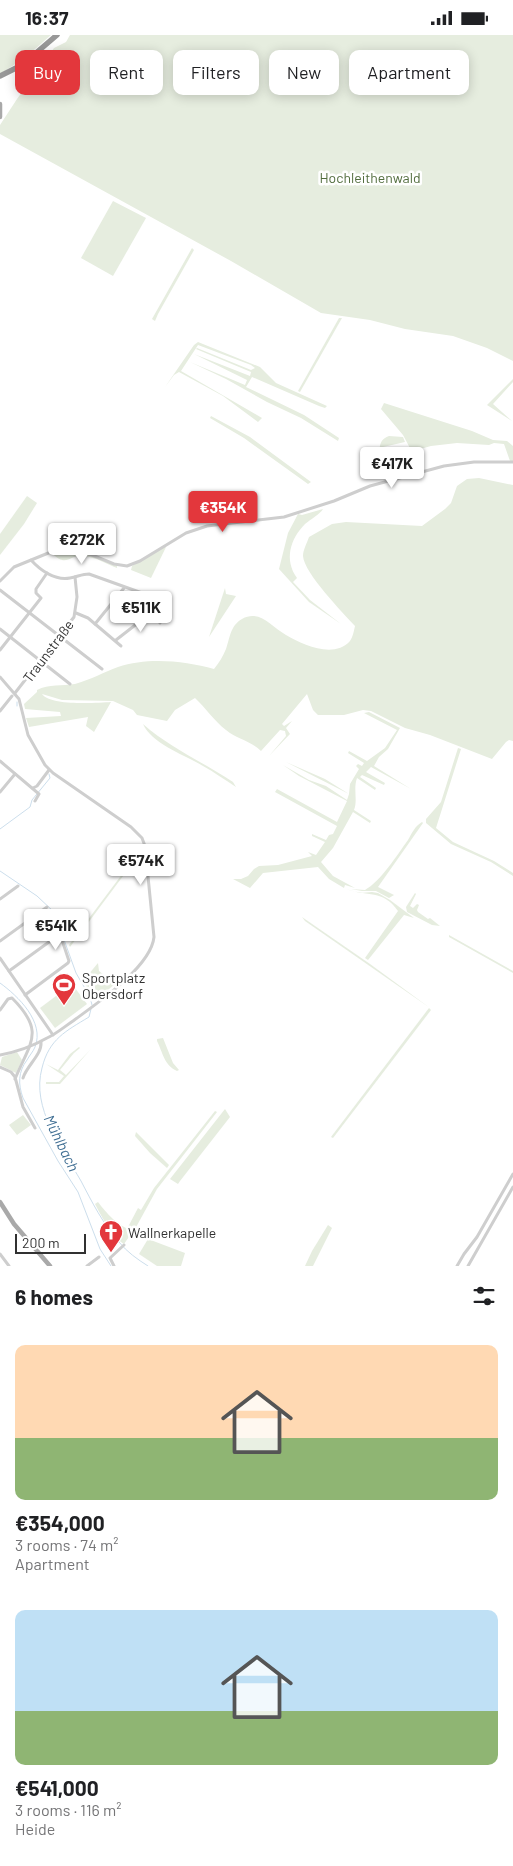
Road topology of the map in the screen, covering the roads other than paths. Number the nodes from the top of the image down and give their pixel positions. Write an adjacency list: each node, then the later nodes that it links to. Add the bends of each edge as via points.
1 (56, 35): 2 (highway)
2 (40, 50)
3 (15, 68): 5 (highway)
4 (15, 69): 6 (highway)
5 (0, 76)
6 (0, 81)
7 (0, 104): 8 (main road)
8 (0, 117)
9 (513, 462): 10 (street, via 444,466 370,485 284,517 206,526 186,533 127,566 118,566 69,547)
10 (31, 560): 11 (street); 13 (street, via 14,567)
11 (46, 573): 12 (street, via 59,578); 17 (street, via 36,589 41,598)
12 (75, 577): 14 (street, via 89,574); 18 (street, Traunstraße)
13 (0, 581)
14 (124, 588): 16 (street, via 142,593); 20 (street)
15 (0, 590): 17 (street)
16 (152, 611): 19 (street); 24 (street)
17 (30, 613): 22 (street); 23 (street)
18 (76, 613): 20 (street); 22 (street, Traunstraße)
19 (160, 623)
20 (95, 624): 24 (street)
21 (0, 629): 23 (street)
22 (60, 636): 27 (street, Traunstraße); 28 (street)
23 (10, 637): 26 (street); 27 (street)
24 (115, 640): 25 (street)
25 (121, 646)
26 (0, 651)
27 (40, 661): 30 (street); 31 (street, Traunstraße)
28 (102, 669)
29 (0, 677): 31 (street)
30 (70, 684)
31 (14, 695): 32 (street, Traunstraße); 34 (street, via 21,704 28,735)
32 (0, 711)
33 (0, 761): 35 (street)
34 (49, 770): 36 (street); 47 (street, via 142,838 146,847 153,942 132,972 88,1011)
35 (15, 774): 36 (street); 37 (street)
36 (33, 787): 38 (street, via 37,793)
37 (0, 792)
38 (36, 801)
39 (18, 886): 40 (street)
40 (0, 899)
41 (47, 907): 42 (street)
42 (0, 941)
43 (0, 958): 44 (street)
44 (9, 971): 45 (street); 45 (street, via 60,934 68,963)
45 (25, 995): 47 (street)
46 (0, 1010): 49 (street, via 9,997 17,1003 30,1022)
47 (53, 1035): 48 (street)
48 (39, 1042): 49 (street); 52 (street, via 40,1051)
49 (32, 1045): 50 (street); 53 (street)
50 (0, 1055)
51 (0, 1067): 53 (street, via 11,1072)
52 (23, 1078)
53 (15, 1079): 54 (street, via 22,1104)
54 (35, 1128)
55 (513, 1174): 58 (street)
56 (513, 1187): 59 (street)
57 (0, 1202): 64 (main road, via 14,1224)
58 (477, 1237): 59 (street); 67 (street)
59 (483, 1241): 68 (street)
60 (122, 1246): 66 (street, via 110,1258)
61 (0, 1254): 63 (street)
62 (99, 1257): 65 (street)
63 (10, 1266)
64 (50, 1266)
65 (88, 1266)
66 (114, 1266)
67 (457, 1266)
68 (468, 1266)

